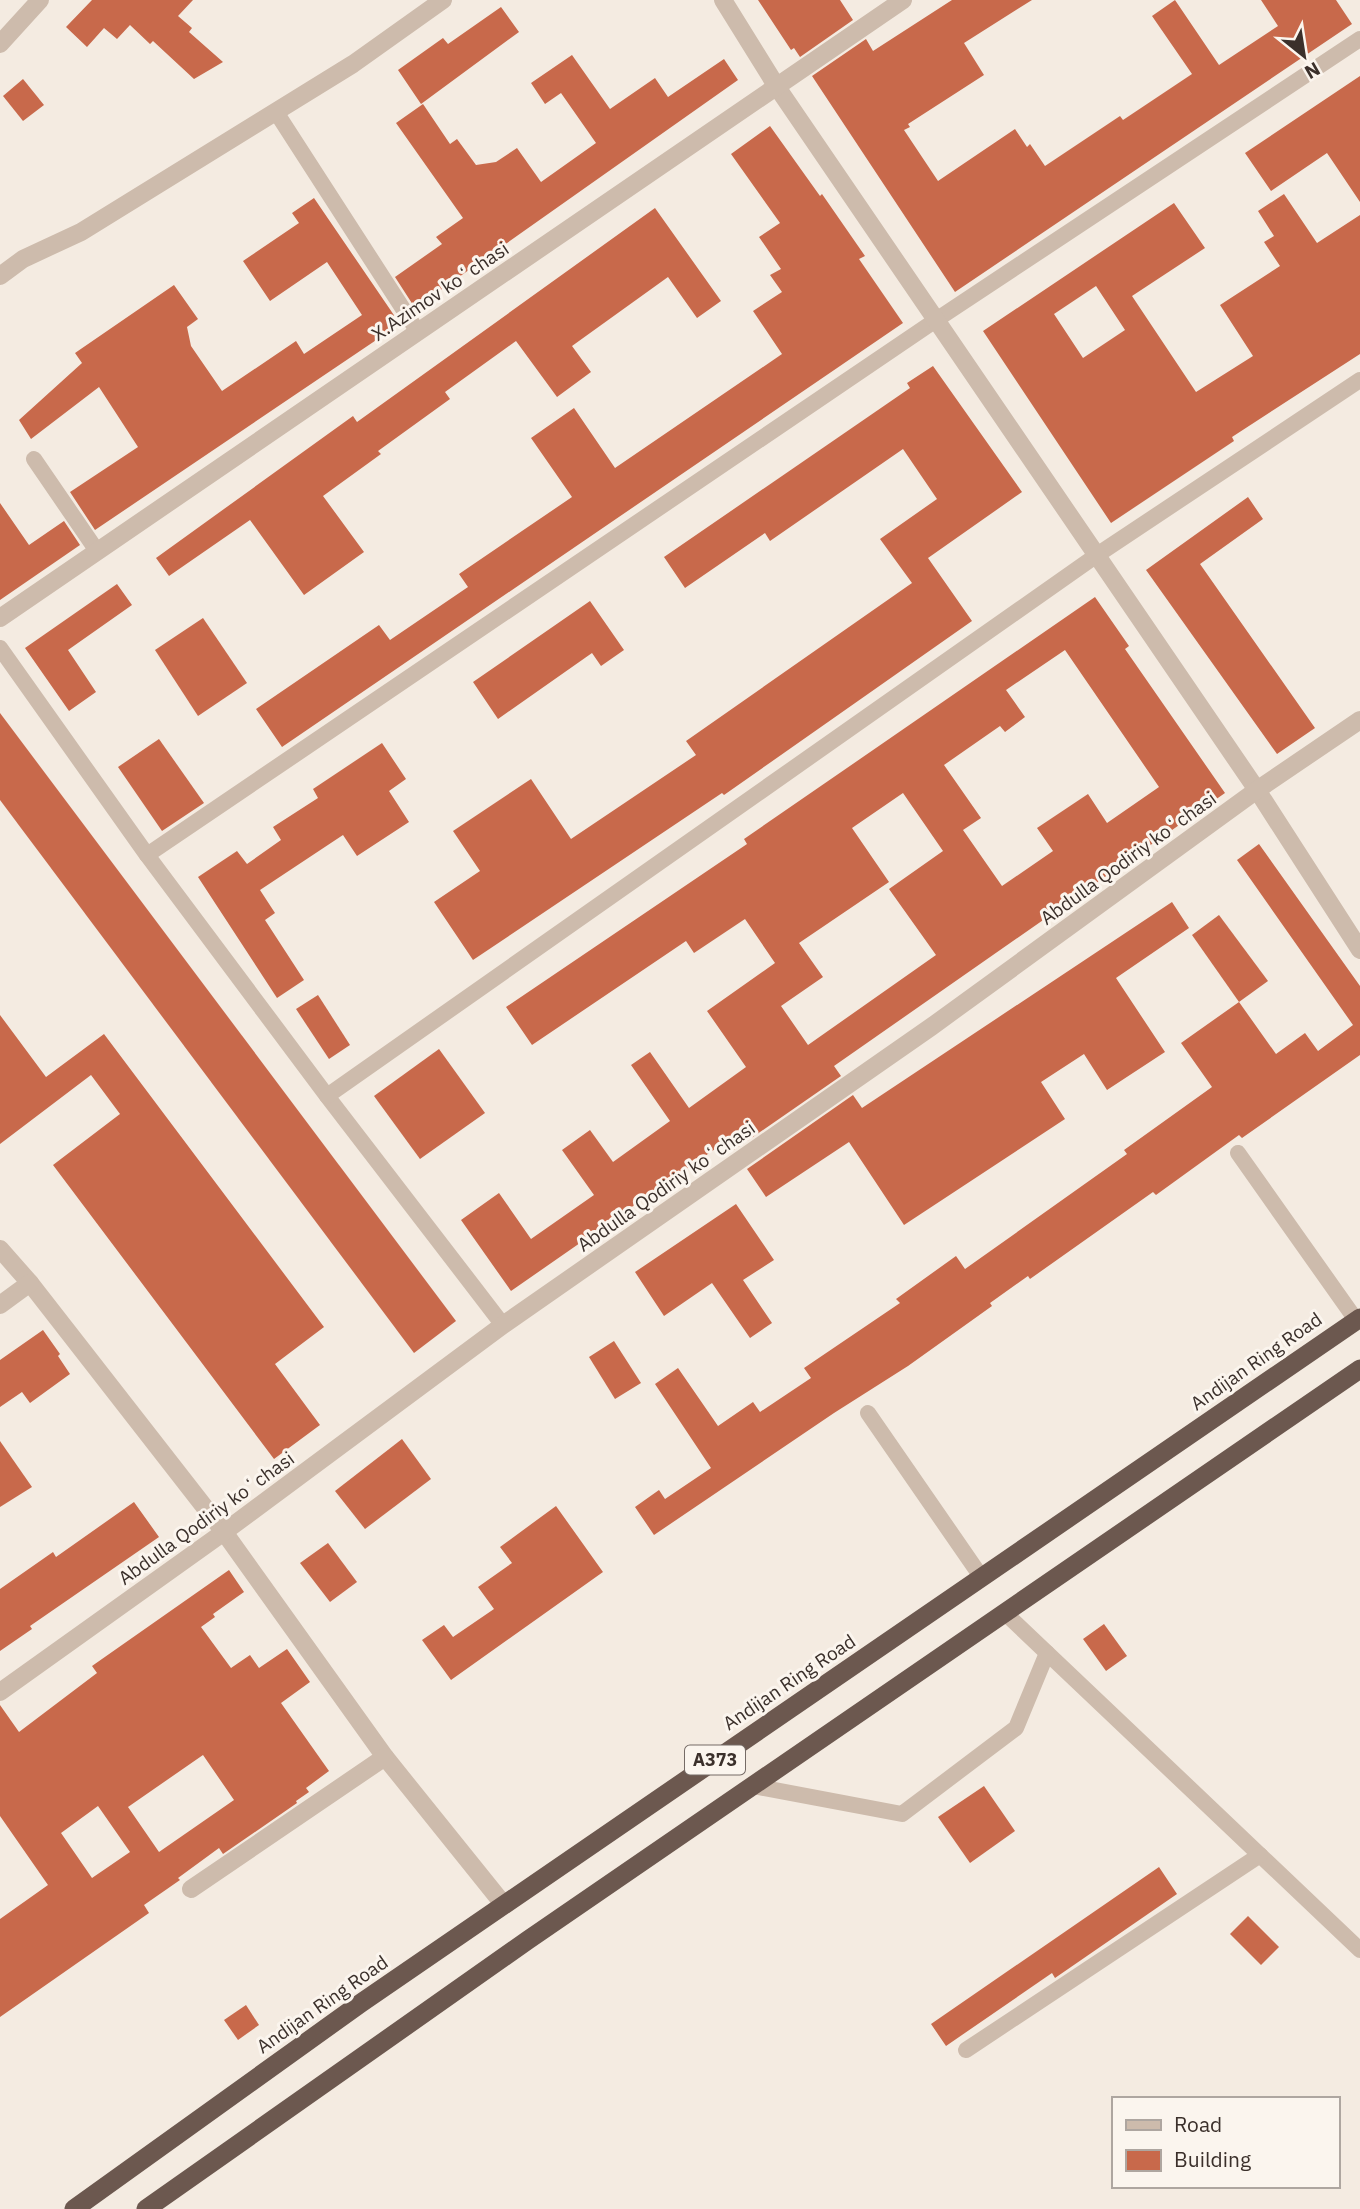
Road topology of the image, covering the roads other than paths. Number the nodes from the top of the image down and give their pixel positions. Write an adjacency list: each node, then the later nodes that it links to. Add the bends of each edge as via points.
1 (40, 0): 6 (street)
2 (443, 0): 8 (street)
3 (723, 0): 7 (street)
4 (903, 0): 7 (street, X.Azimov koʻchasi)
5 (1360, 38): 10 (lane)
6 (0, 44)
7 (777, 87): 10 (street); 11 (street, X.Azimov koʻchasi)
8 (276, 112): 9 (street); 11 (lane)
9 (0, 276)
10 (936, 320): 15 (street); 20 (lane)
11 (418, 332): 14 (street, X.Azimov koʻchasi)
12 (1360, 380): 15 (lane)
13 (34, 459): 14 (lane)
14 (97, 551): 16 (street, X.Azimov koʻchasi)
15 (1097, 555): 19 (street); 22 (lane)
16 (0, 618)
17 (0, 648): 20 (lane)
18 (1360, 720): 19 (street, Abdulla Qodiriy koʻchasi)
19 (1257, 790): 21 (street); 28 (street, Abdulla Qodiriy koʻchasi, via 931,1027)
20 (147, 855): 22 (lane)
21 (1360, 950)
22 (327, 1096): 28 (lane)
23 (1238, 1153): 27 (lane)
24 (0, 1250): 25 (street)
25 (30, 1283): 26 (street); 31 (street)
26 (0, 1305)
27 (1358, 1319): 32 (highway, Andijan Ring Road / A373)
28 (503, 1325): 31 (street, Abdulla Qodiriy koʻchasi)
29 (1360, 1369): 33 (highway, A373)
30 (868, 1413): 32 (lane)
31 (224, 1532): 35 (street, Abdulla Qodiriy koʻchasi); 36 (street)
32 (982, 1578): 40 (highway, Andijan Ring Road / A373)
33 (1005, 1613): 34 (lane); 37 (highway, A373)
34 (1047, 1653): 37 (lane, via 1016,1728 902,1814); 38 (lane)
35 (0, 1692)
36 (385, 1758): 39 (street); 40 (street)
37 (753, 1786): 44 (highway, A373)
38 (1260, 1855): 41 (lane); 42 (lane)
39 (191, 1889)
40 (504, 1905): 43 (highway, Andijan Ring Road / A373)
41 (1360, 1950)
42 (966, 2050)
43 (74, 2209)
44 (146, 2209)

